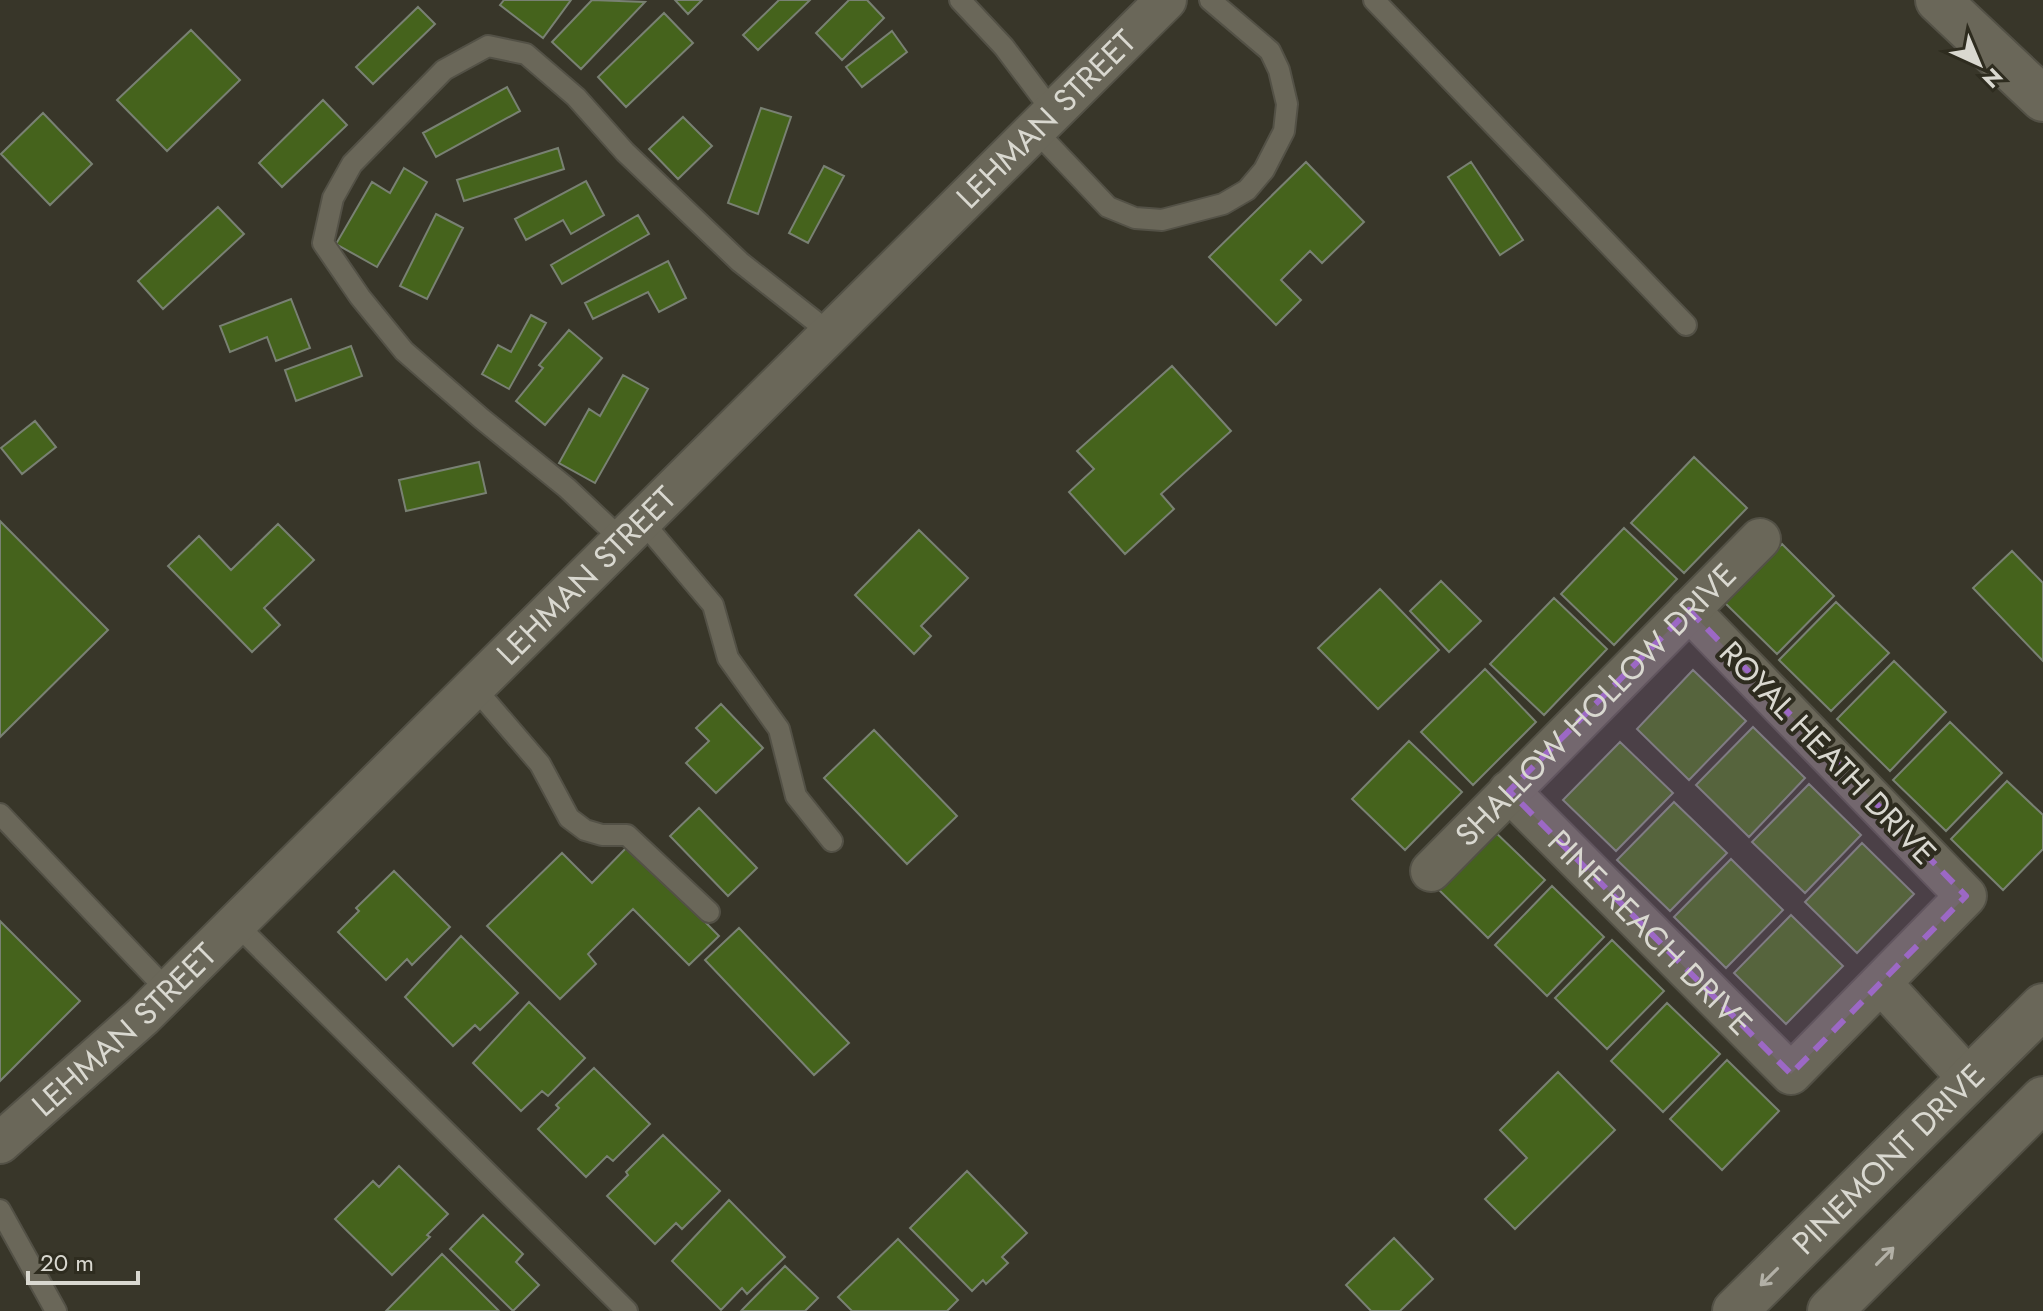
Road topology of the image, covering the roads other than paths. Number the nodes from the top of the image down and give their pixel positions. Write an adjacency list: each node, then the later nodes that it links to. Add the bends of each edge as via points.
1 (960, 0): 7 (lane, via 1004,47)
2 (1166, 0): 7 (street, LEHMAN STREET)
3 (1210, 0): 7 (lane, via 1270,51 1287,104 1284,131 1247,190 1223,204 1162,220 1135,218 1108,207)
4 (1374, 0): 8 (lane)
5 (1938, 0): 6 (main road)
6 (2043, 99)
7 (1044, 121): 9 (street, LEHMAN STREET)
8 (1686, 325)
9 (830, 333): 10 (street, LEHMAN STREET); 10 (lane, via 728,251 576,97 526,54 488,46 444,70 352,164 333,198 323,243 404,351 567,488)
10 (632, 530): 13 (street, LEHMAN STREET); 16 (lane, via 713,605 728,658 779,729 796,796)
11 (1760, 539): 12 (street, SHALLOW HOLLOW DRIVE)
12 (1689, 610): 14 (street, SHALLOW HOLLOW DRIVE); 20 (street, ROYAL HEATH DRIVE, via 1966,896)
13 (474, 687): 18 (lane, via 540,764 569,818 602,835 627,835); 19 (street, LEHMAN STREET)
14 (1509, 791): 17 (street, SHALLOW HOLLOW DRIVE); 20 (street, PINE REACH DRIVE, via 1791,1074)
15 (0, 814): 21 (lane)
16 (832, 841)
17 (1431, 871)
18 (709, 912)
19 (236, 924): 21 (street, LEHMAN STREET); 28 (lane)
20 (1881, 983): 23 (street)
21 (168, 991): 25 (street, LEHMAN STREET)
22 (2043, 1006): 23 (main road, PINEMONT DRIVE)
23 (1969, 1079): 24 (main road); 29 (main road, PINEMONT DRIVE, one-way to 29)
24 (2029, 1113): 30 (main road, PINEMONT DRIVE, one-way to 24)
25 (0, 1143)
26 (0, 1210): 27 (lane)
27 (56, 1311)
28 (627, 1311)
29 (1735, 1311)
30 (1830, 1311)

